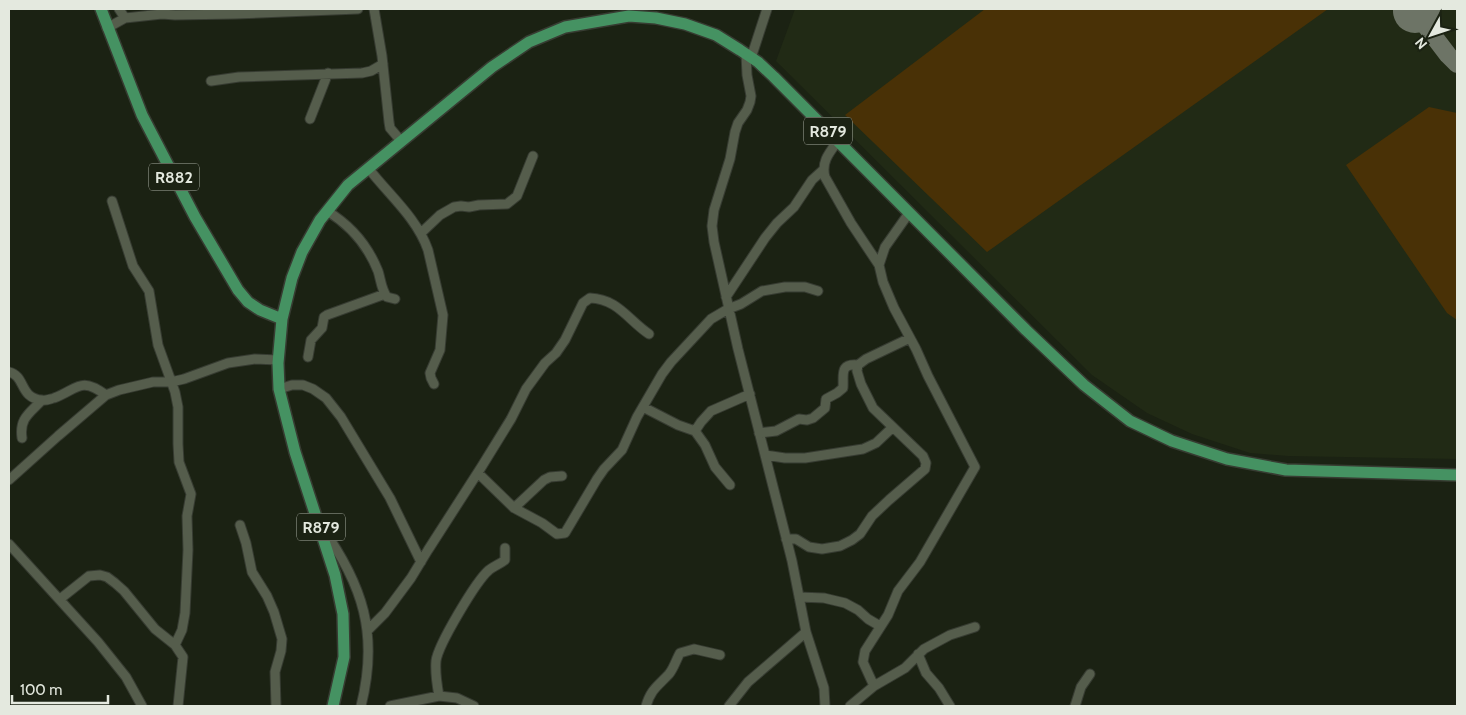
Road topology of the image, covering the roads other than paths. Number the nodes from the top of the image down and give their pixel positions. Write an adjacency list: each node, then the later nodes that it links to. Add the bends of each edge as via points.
1 (101, 9): 8 (main road, R882)
2 (120, 9): 7 (street)
3 (358, 9): 6 (street); 7 (street, via 162,14)
4 (766, 9): 9 (street)
5 (629, 12): 9 (main road, R879, via 685,24 716,35); 14 (main road, R879, via 565,27 530,42 492,67)
6 (375, 13): 10 (street)
7 (124, 18): 8 (street)
8 (107, 28): 29 (main road, R882, via 142,115 195,217 238,290 260,310)
9 (748, 56): 15 (main road, R879, via 774,77); 26 (street, via 750,102 735,132 712,226)
10 (383, 64): 11 (street, via 362,73); 14 (street, via 388,122)
11 (328, 74): 12 (street, via 239,77); 13 (street)
12 (211, 82)
13 (310, 119)
14 (401, 140): 17 (main road, R879)
15 (838, 141): 18 (street, via 826,158); 21 (main road, R879)
16 (533, 156): 22 (street, via 513,200 507,204 454,207)
17 (369, 169): 20 (main road, R879, via 348,185); 22 (street)
18 (824, 170): 23 (street, via 825,177); 26 (street, via 812,180 794,207 765,238)
19 (112, 201): 36 (street, via 133,266 149,292 158,345)
20 (327, 211): 25 (street, via 353,232 365,247 378,272); 29 (main road, R879, via 296,265)
21 (908, 213): 23 (street, via 885,246); 49 (main road, R879, via 1084,385 1130,421 1172,441 1227,459 1286,470)
22 (421, 233): 37 (street, via 428,250 442,315 440,350 430,376)
23 (879, 265): 31 (street, via 889,299)
24 (818, 291): 28 (street, via 805,287 766,290)
25 (384, 294): 27 (street); 33 (street, via 324,317 322,328 311,340)
26 (726, 297): 28 (street)
27 (395, 299)
28 (728, 309): 39 (street); 42 (street, via 711,319 671,362)
29 (282, 319): 32 (main road, R879)
30 (649, 334): 48 (street, via 604,299 590,298 583,303 556,353 544,363 526,389)
31 (910, 338): 34 (street); 62 (street, via 975,467)
32 (278, 355): 36 (street, via 228,363); 38 (main road, R879)
33 (308, 357)
34 (858, 366): 43 (street, via 858,377 870,403); 45 (street, via 846,367 841,391 826,399 825,408 813,418 799,419 776,431)
35 (9, 372): 41 (street, via 17,376 25,392)
36 (171, 382): 40 (street, via 144,384); 66 (street, via 178,406 181,470 191,494 187,516 184,612 182,630)
37 (434, 384)
38 (279, 389): 54 (main road, R879); 59 (street, via 304,385 314,388 326,398 390,498)
39 (750, 394): 44 (street, via 711,411); 45 (street)
40 (106, 395): 41 (street, via 83,385); 51 (street)
41 (42, 400): 46 (street, via 22,423)
42 (643, 407): 44 (street); 53 (street, via 622,450 597,479 565,533 557,534)
43 (893, 427): 47 (street, via 876,443 863,448 805,458); 56 (street, via 923,456 925,470 872,516 860,534 840,546 809,548 796,539)
44 (695, 432): 52 (street, via 715,467)
45 (759, 434): 47 (street)
46 (22, 438)
47 (765, 455): 56 (street)
48 (478, 473): 53 (street); 59 (street)
49 (1457, 475)
50 (562, 476): 53 (street, via 544,480)
51 (9, 480)
52 (730, 485)
53 (514, 508)
54 (319, 523): 64 (street, via 335,545 357,588); 77 (main road, R879, via 343,614 344,657)
55 (240, 524): 76 (street, via 252,572 267,596 282,639 275,672)
56 (786, 539): 60 (street)
57 (9, 544): 61 (street)
58 (505, 548): 71 (street, via 505,560 490,569 478,583 439,650 436,673)
59 (421, 562): 64 (street, via 400,594)
60 (799, 597): 62 (street, via 845,603); 65 (street)
61 (60, 599): 66 (street, via 89,576 107,577 124,591 155,629); 74 (street, via 126,677)
62 (880, 626): 70 (street, via 863,657)
63 (975, 627): 67 (street, via 935,642)
64 (368, 630): 73 (street, via 369,666)
65 (806, 632): 81 (street, via 748,682); 82 (street, via 824,688)
66 (175, 645): 75 (street, via 183,657)
67 (918, 654): 70 (street, via 906,668); 84 (street, via 926,673)
68 (720, 655): 80 (street, via 694,649 680,653 673,669 656,686)
69 (1090, 674): 85 (street, via 1081,687)
70 (874, 686): 83 (street)
71 (439, 696): 72 (street); 79 (street, via 458,698)
72 (425, 703): 78 (street)
73 (364, 705)
74 (142, 706)
75 (178, 706)
76 (276, 706)
77 (333, 706)
78 (390, 706)
79 (474, 706)
80 (646, 706)
81 (729, 706)
82 (825, 706)
83 (850, 706)
84 (950, 706)
85 (1075, 706)

